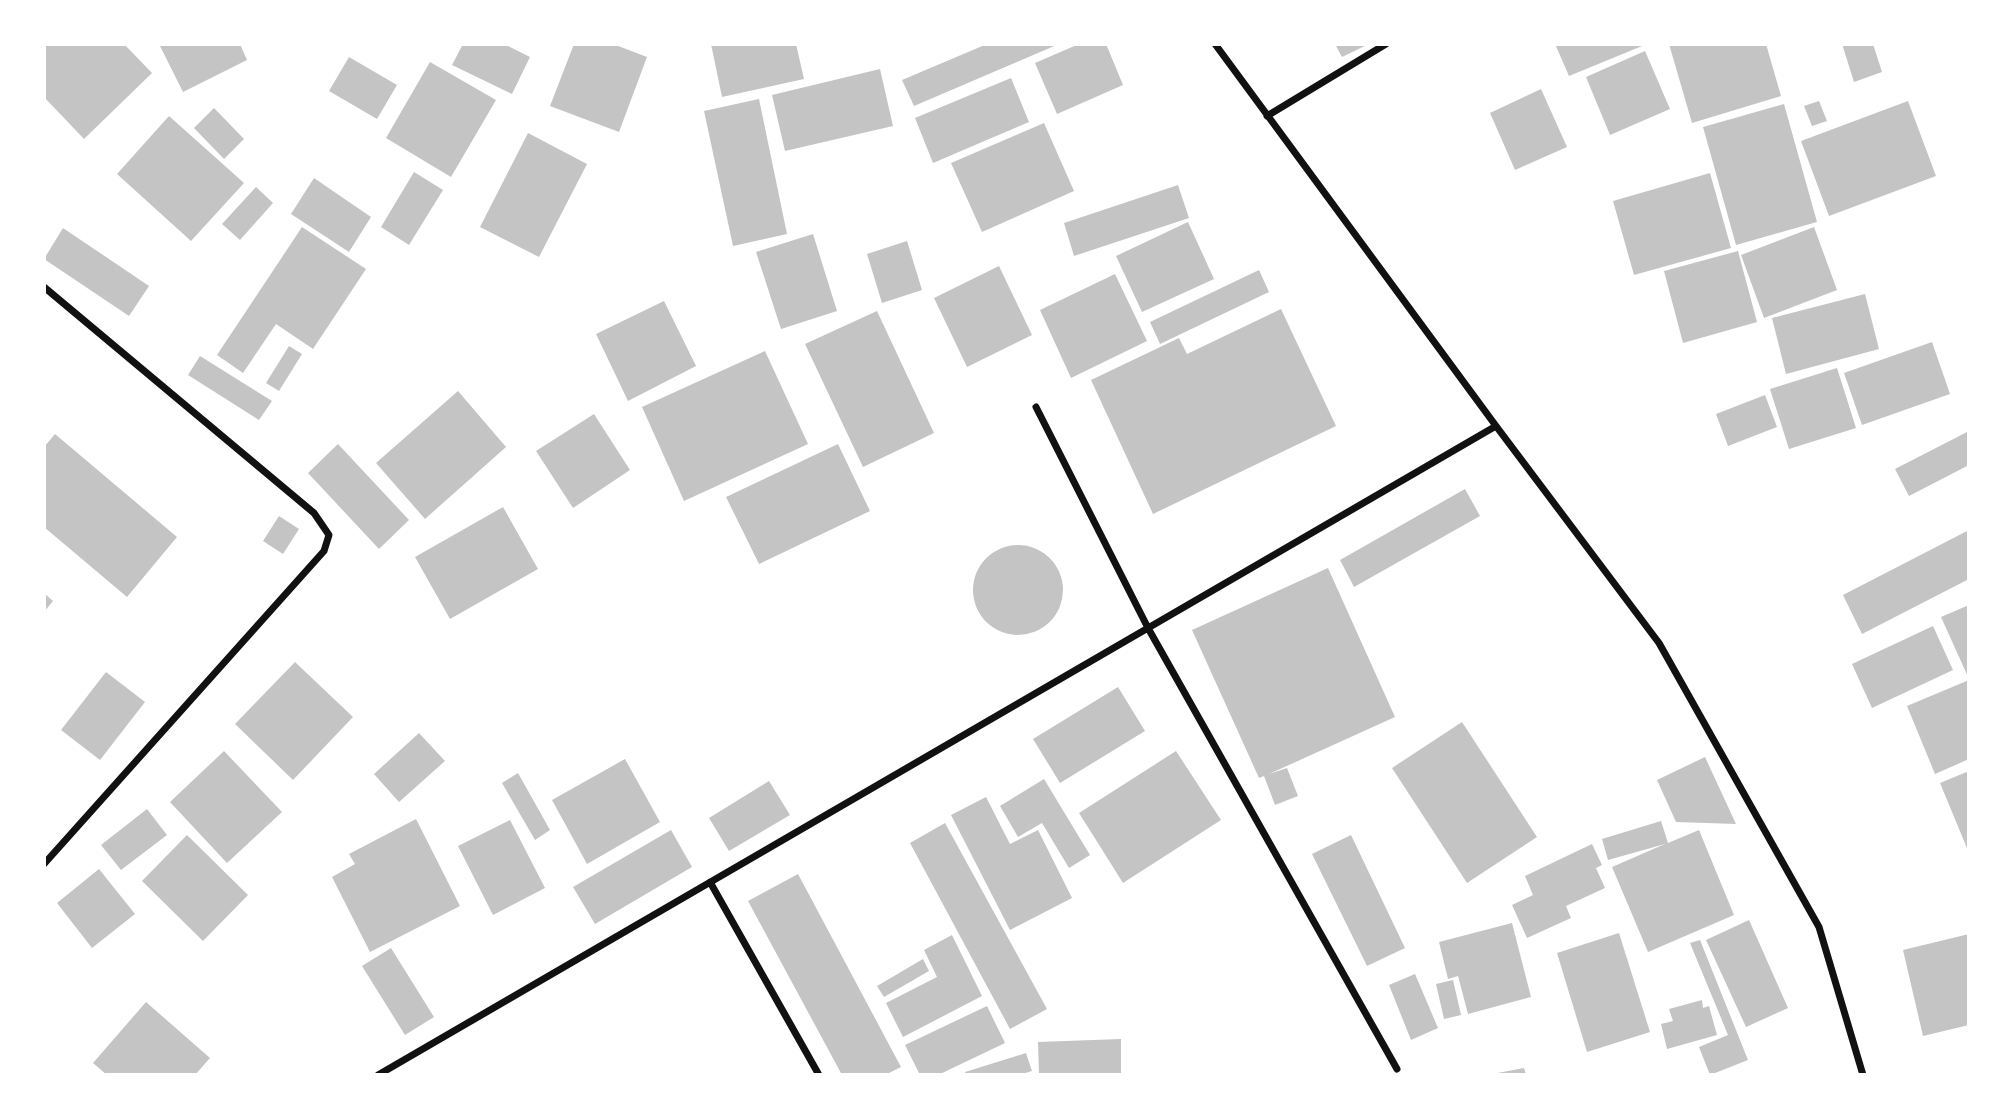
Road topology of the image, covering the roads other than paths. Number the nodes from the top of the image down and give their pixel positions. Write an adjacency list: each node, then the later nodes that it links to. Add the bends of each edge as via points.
1 (1215, 44): 3 (street)
2 (1387, 44): 3 (street)
3 (1268, 116): 6 (street)
4 (44, 287): 8 (street, via 314,513 329,535 324,551)
5 (1036, 407): 7 (street)
6 (1496, 426): 7 (street); 13 (street, via 1659,643 1819,927)
7 (1148, 628): 9 (street); 10 (street)
8 (44, 864)
9 (710, 882): 11 (street); 12 (street)
10 (1397, 1069)
11 (378, 1075)
12 (819, 1075)
13 (1863, 1075)

